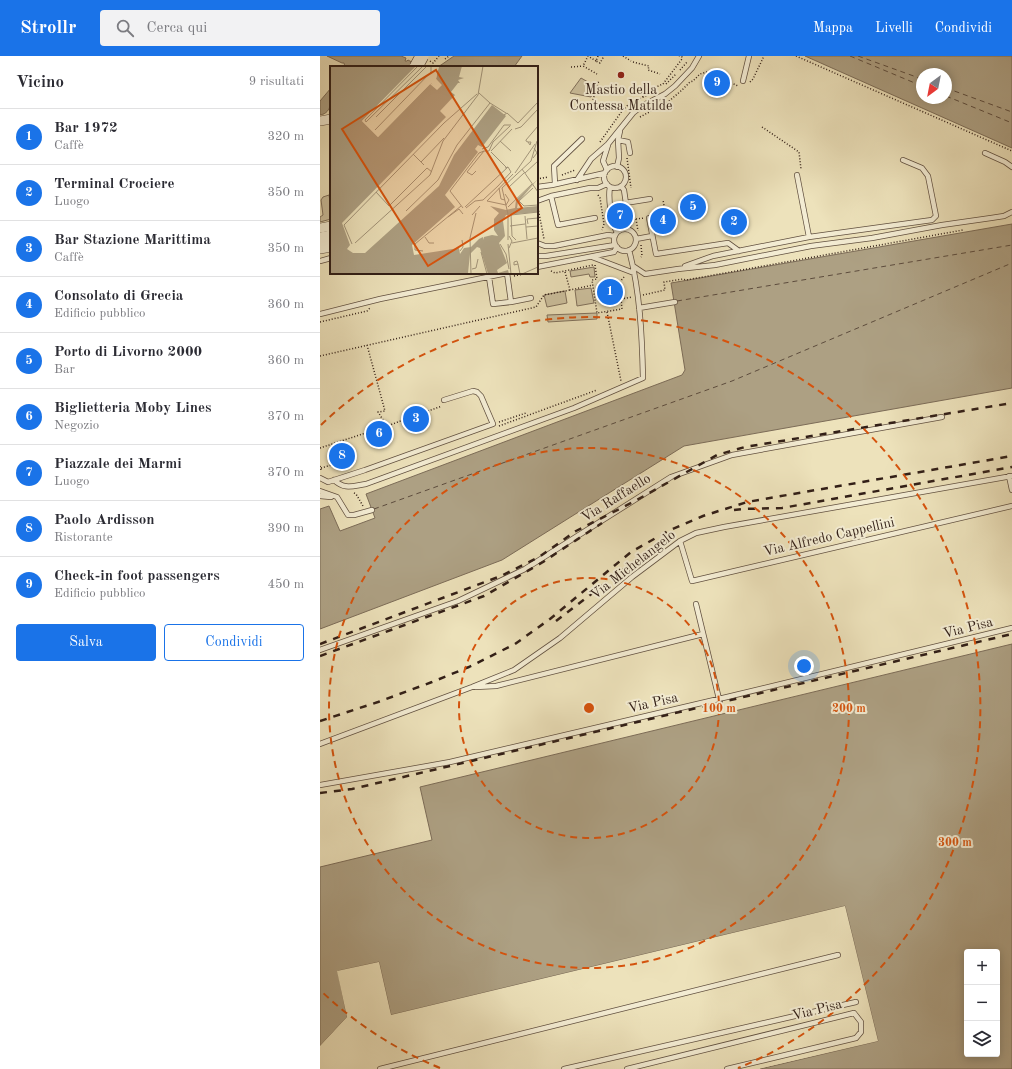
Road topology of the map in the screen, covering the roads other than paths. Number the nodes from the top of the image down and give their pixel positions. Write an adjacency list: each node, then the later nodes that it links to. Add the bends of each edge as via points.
1 (699, 56): 8 (lane, via 692,68 675,86 666,94 642,106)
2 (749, 56): 5 (lane)
3 (427, 59): 4 (main road, bridge)
4 (417, 66)
5 (745, 82)
6 (330, 119): 7 (street)
7 (320, 121)
8 (621, 128): 10 (lane); 11 (lane)
9 (582, 139): 20 (lane, via 554,166)
10 (618, 140): 12 (lane, via 628,142); 15 (lane)
11 (608, 144): 17 (lane, via 604,160); 19 (lane, via 591,159)
12 (630, 153)
13 (985, 153): 16 (lane)
14 (903, 160): 37 (lane, via 922,168 928,176 936,216 932,220)
15 (617, 167): 17 (lane, via 613,166); 22 (lane, via 623,170 625,177)
16 (1012, 167)
17 (606, 171): 19 (lane); 21 (lane, via 604,179)
18 (797, 175): 37 (lane)
19 (577, 180): 20 (lane)
20 (555, 184): 23 (lane)
21 (608, 186): 22 (lane); 24 (lane); 34 (lane)
22 (621, 186): 27 (lane, via 624,190)
23 (538, 187)
24 (550, 196): 26 (lane); 29 (lane, via 558,225)
25 (650, 198): 27 (lane)
26 (538, 201)
27 (625, 203): 33 (lane, via 629,224)
28 (1012, 212): 52 (lane, via 1004,216 811,246 715,265)
29 (595, 218)
30 (649, 218): 35 (lane)
31 (330, 226): 32 (street)
32 (320, 228)
33 (627, 229): 34 (lane); 39 (lane)
34 (616, 234): 40 (lane, via 554,246); 42 (lane)
35 (652, 236): 39 (lane); 45 (lane, via 656,254 728,243)
36 (330, 237): 38 (main road)
37 (809, 238): 45 (lane)
38 (320, 239)
39 (636, 239): 44 (lane, via 634,246)
40 (538, 243)
41 (330, 246): 43 (street)
42 (616, 246): 44 (lane, via 624,251); 46 (lane); 47 (lane, via 614,252)
43 (320, 249)
44 (629, 250): 50 (lane)
45 (739, 251): 52 (lane)
46 (538, 256)
47 (591, 257): 51 (lane); 53 (lane)
48 (330, 258): 49 (lane)
49 (320, 261)
50 (633, 266): 52 (lane, via 645,274); 53 (lane)
51 (538, 267)
52 (678, 268)
53 (634, 273): 60 (lane)
54 (502, 274): 56 (lane)
55 (507, 274): 58 (lane)
56 (489, 277): 58 (lane, via 493,304); 61 (lane)
57 (530, 298): 58 (lane)
58 (511, 302)
59 (675, 302): 60 (lane)
60 (640, 308): 66 (lane, via 644,378 574,408 366,484 348,487)
61 (320, 314)
62 (444, 400): 66 (lane, via 477,392 493,424)
63 (942, 417): 77 (lane, Via Raffaello, via 732,455 671,476 525,569 458,601)
64 (1011, 476): 67 (lane); 73 (lane, Via Michelangelo, via 717,528 696,533)
65 (320, 478): 66 (lane, via 328,482)
66 (334, 480)
67 (1012, 490)
68 (320, 491): 70 (lane)
69 (320, 496): 70 (lane)
70 (337, 497): 72 (lane, via 348,515)
71 (1012, 506): 73 (lane, Via Alfredo Cappellini, via 692,581)
72 (372, 510)
73 (680, 541): 78 (lane, Via Michelangelo, via 632,577 560,638 514,670)
74 (696, 604): 76 (lane)
75 (1012, 628): 79 (lane, Via Pisa)
76 (703, 634): 78 (lane, via 496,686); 79 (lane)
77 (320, 650)
78 (472, 687): 80 (lane, Via Michelangelo)
79 (719, 699): 81 (lane, Via Pisa, via 450,762)
80 (320, 744)
81 (320, 785)
82 (838, 955): 84 (lane)
83 (856, 1002): 85 (lane, Via Pisa)
84 (380, 1069)
85 (564, 1069)
86 (627, 1069): 87 (lane, Via Pisa, via 854,1012 861,1022 861,1032 856,1038)
87 (727, 1069)

